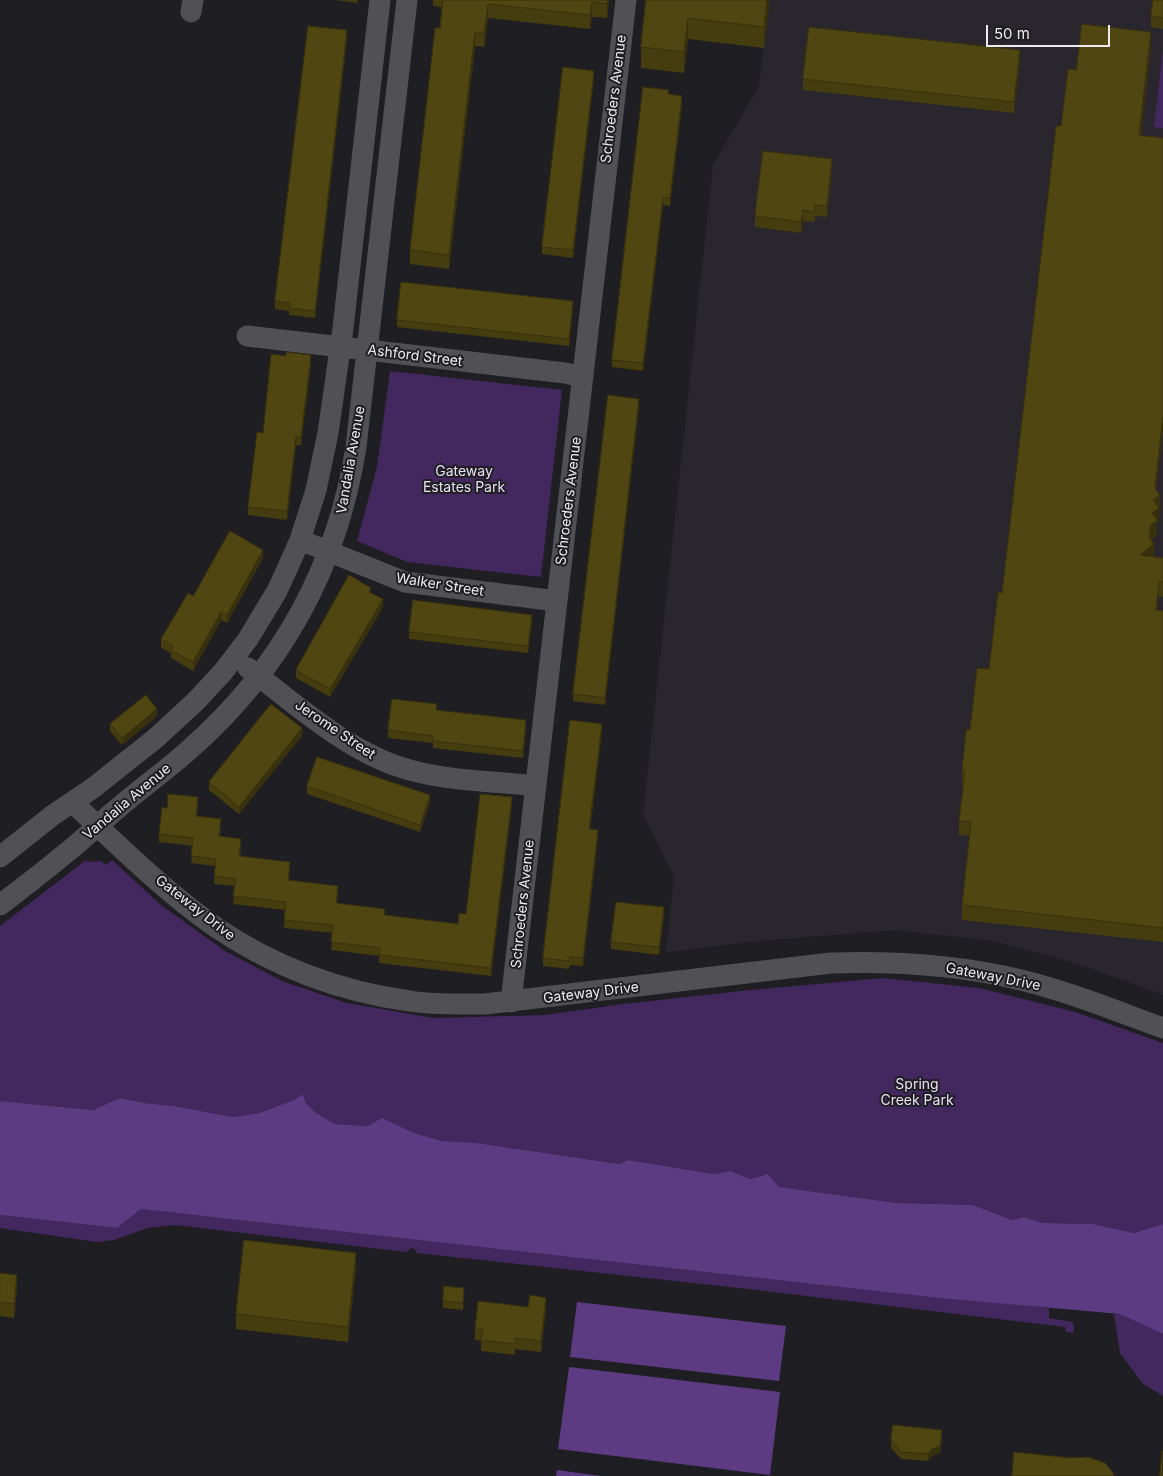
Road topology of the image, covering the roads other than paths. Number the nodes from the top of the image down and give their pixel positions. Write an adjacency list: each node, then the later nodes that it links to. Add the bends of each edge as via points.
1 (380, 0): 5 (street, Vandalia Avenue)
2 (407, 0): 6 (street, Vandalia Avenue)
3 (626, 0): 7 (street, Schroeders Avenue)
4 (247, 336): 5 (street, Ashford Street)
5 (340, 347): 6 (street, Ashford Street); 8 (street, Vandalia Avenue, via 323,460)
6 (366, 350): 7 (street, Ashford Street); 9 (street, Vandalia Avenue, via 353,468)
7 (583, 376): 10 (street, Schroeders Avenue)
8 (300, 540): 9 (street, Walker Street); 11 (street, Vandalia Avenue, via 262,618)
9 (329, 552): 10 (street, Walker Street, via 405,582); 12 (street, Vandalia Avenue, via 301,612)
10 (557, 600): 13 (street, Schroeders Avenue)
11 (234, 658): 12 (street, Jerome Street); 14 (street, Vandalia Avenue, via 176,721)
12 (259, 676): 13 (street, Jerome Street, via 375,758 430,774); 15 (street, Vandalia Avenue, via 191,748)
13 (536, 786): 18 (street, Schroeders Avenue)
14 (72, 802): 15 (street, Gateway Drive); 16 (street, Vandalia Avenue)
15 (98, 826): 17 (street, Vandalia Avenue); 18 (street, Gateway Drive, via 193,910 238,942 286,966 360,992 410,1001 458,1004)
16 (0, 857)
17 (0, 905)
18 (511, 1002): 19 (street, Gateway Drive, via 860,962 970,970 1022,980)
19 (1163, 1028)

